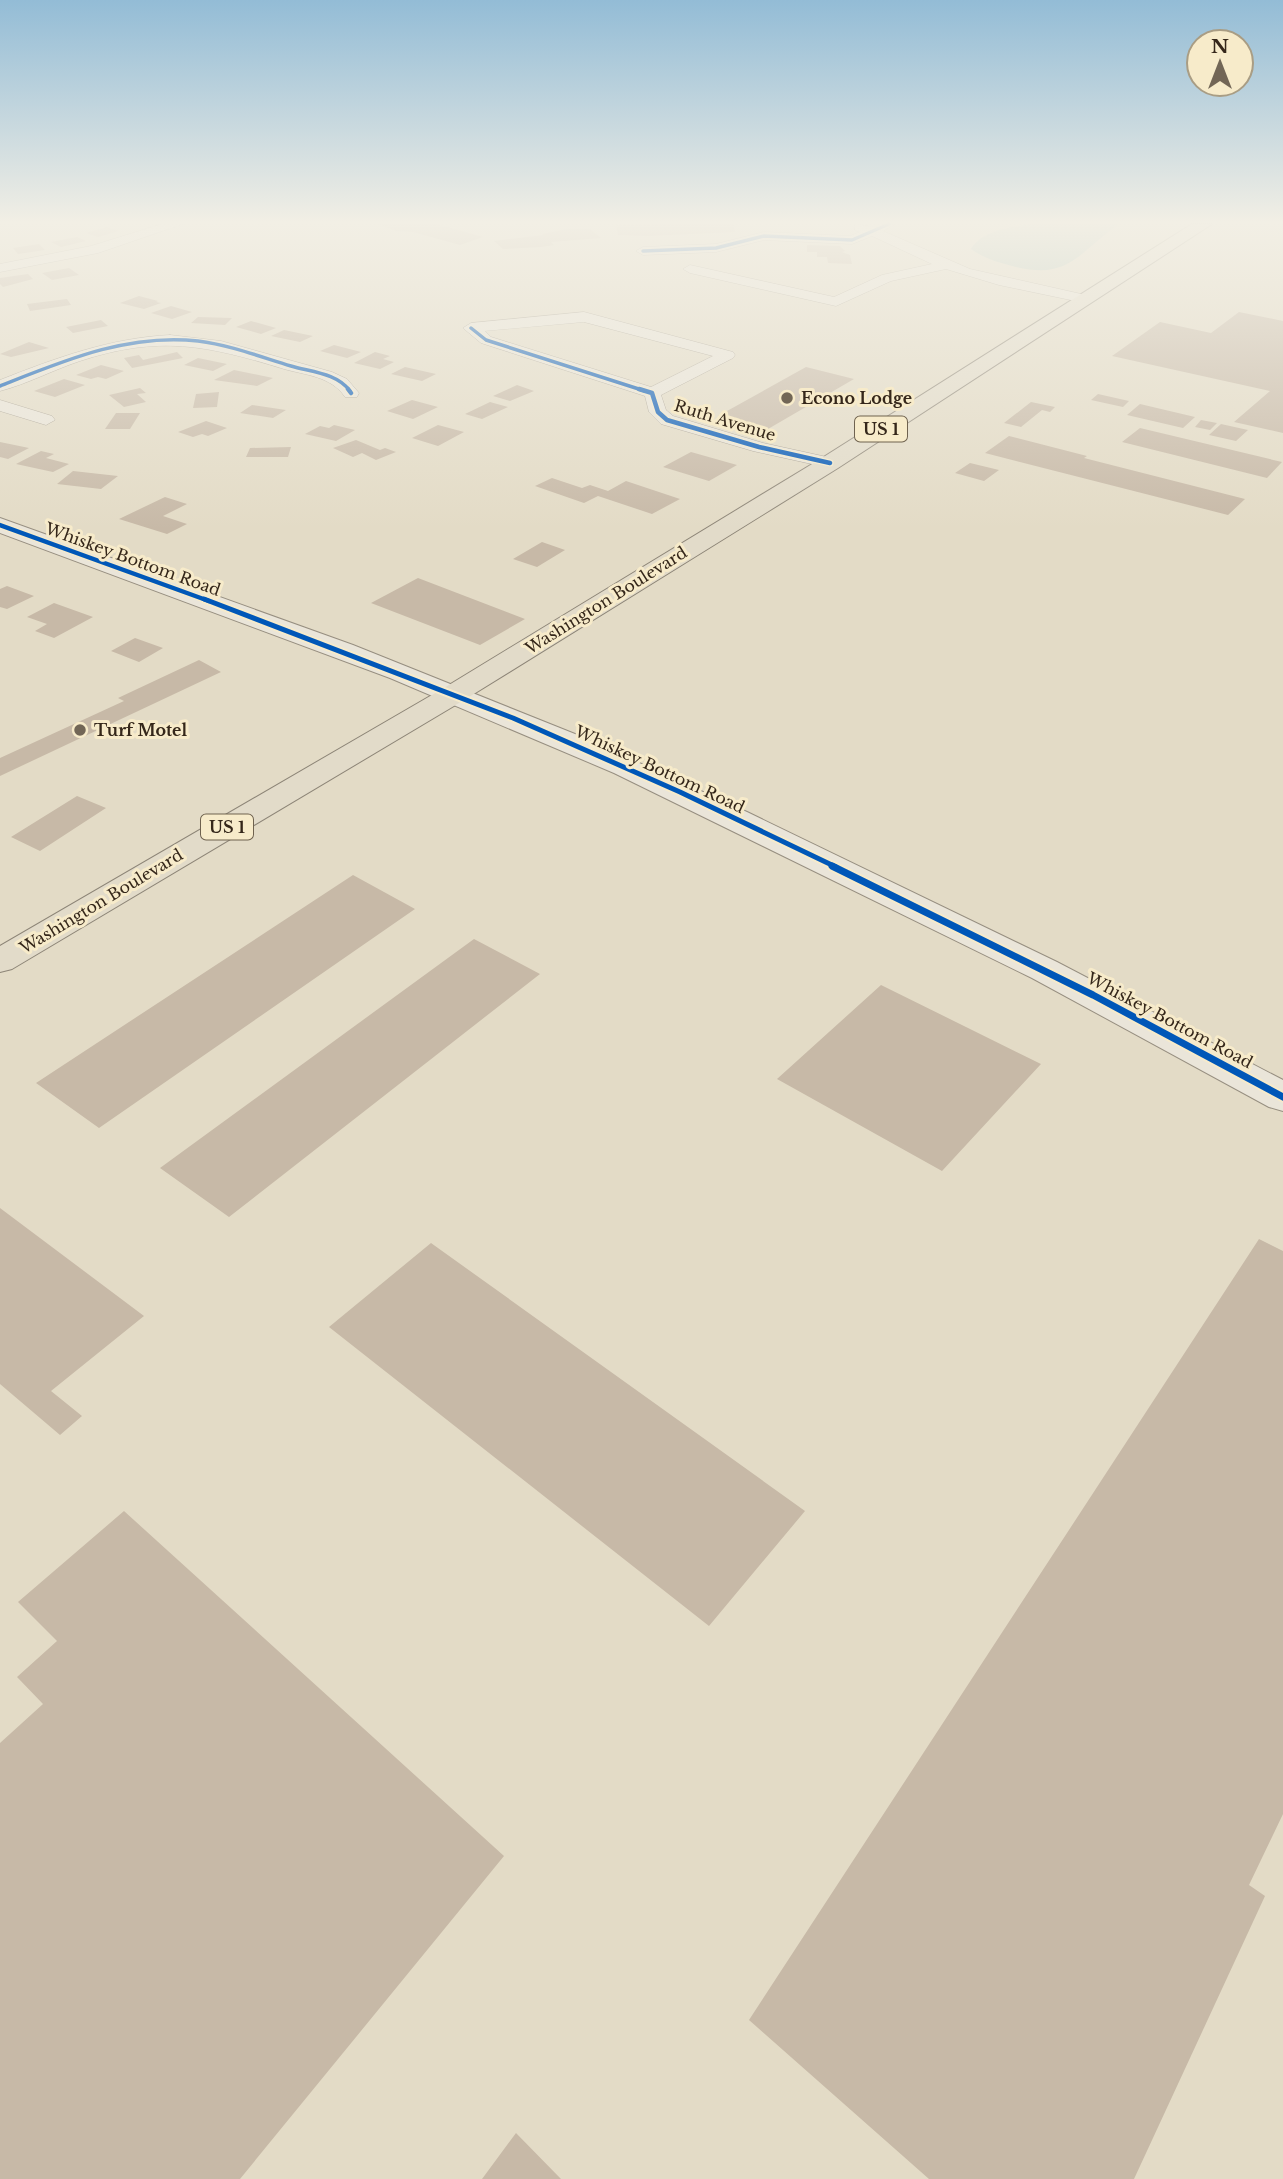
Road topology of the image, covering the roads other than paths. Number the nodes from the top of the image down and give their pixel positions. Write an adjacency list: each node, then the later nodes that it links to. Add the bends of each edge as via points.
1 (495, 326): 6 (street, Ruth Avenue, via 471,328 486,340)
2 (617, 326): 6 (street, Ruth Avenue, via 727,355)
3 (1043, 326): 9 (main road, Washington Boulevard / US 1)
4 (0, 386): 5 (street, via 106,347 178,340 220,345 325,375 348,386)
5 (351, 393)
6 (652, 393): 9 (street, Ruth Avenue, via 658,412 667,420)
7 (0, 405): 8 (street)
8 (46, 420)
9 (830, 463): 11 (main road, Washington Boulevard / US 1)
10 (0, 525): 11 (street, Whiskey Bottom Road)
11 (454, 694): 12 (main road, Washington Boulevard / US 1); 13 (street, Whiskey Bottom Road, via 834,866 1194,1045)
12 (0, 961)
13 (1283, 1097)

